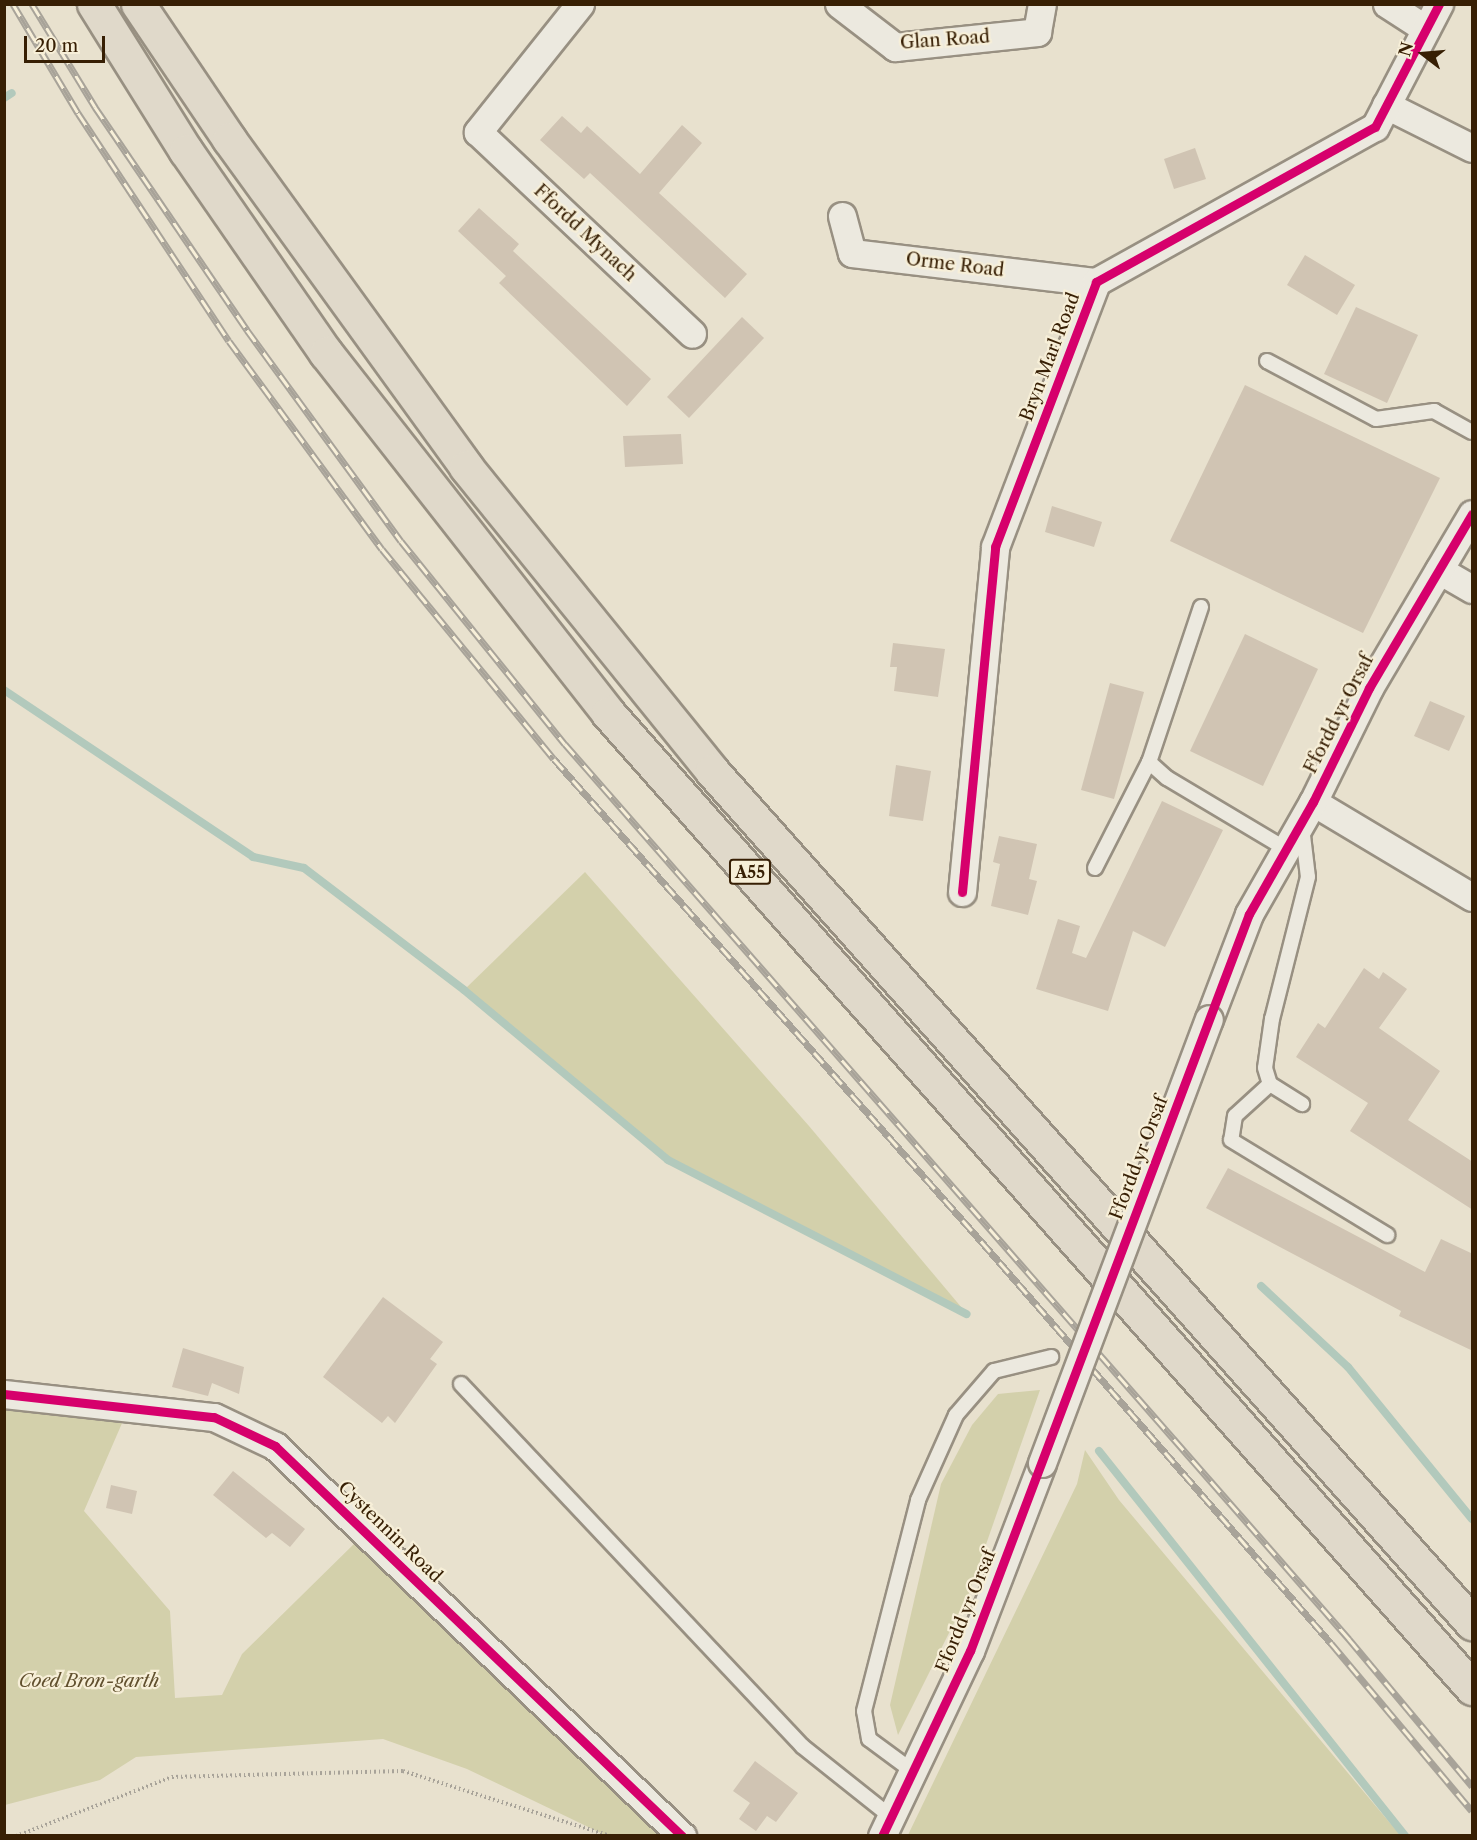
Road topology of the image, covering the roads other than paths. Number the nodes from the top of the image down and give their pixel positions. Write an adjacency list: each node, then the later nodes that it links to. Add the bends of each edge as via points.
1 (94, 4): 33 (highway, A55, via 186,151 326,353 608,713)
2 (138, 4): 32 (highway, A55, via 229,139 466,468 712,771)
3 (580, 4): 13 (street, Ffordd Mynach, via 478,132)
4 (839, 4): 5 (street, Glan Road, via 895,47 1037,33)
5 (1041, 4)
6 (1387, 4): 8 (street)
7 (1439, 4): 8 (street, Bryn Marl Road)
8 (1426, 29): 9 (street, Bryn Marl Road)
9 (1386, 105): 10 (street); 12 (street, Bryn Marl Road, via 1374,127)
10 (1473, 148)
11 (842, 216): 12 (street, Orme Road, via 852,253)
12 (1096, 282): 24 (street, Bryn Marl Road, via 995,547)
13 (692, 334)
14 (1267, 361): 15 (lane, via 1376,419 1434,411)
15 (1473, 432)
16 (1473, 514): 17 (street, Ffordd yr Orsaf)
17 (1439, 570): 18 (street); 21 (street, Ffordd yr Orsaf, via 1369,688)
18 (1473, 589)
19 (1201, 607): 20 (lane)
20 (1149, 762): 22 (lane, via 1167,778); 23 (lane)
21 (1307, 812): 22 (street, Ffordd yr Orsaf); 25 (street); 26 (lane, via 1308,878 1272,1019 1265,1068)
22 (1286, 849): 34 (street, Ffordd yr Orsaf, bridge, via 1249,914 970,1650)
23 (1095, 868)
24 (962, 892)
25 (1473, 897)
26 (1270, 1084): 27 (lane); 28 (lane, via 1235,1116 1231,1140)
27 (1302, 1104)
28 (1387, 1235)
29 (1051, 1357): 34 (lane, via 994,1371 956,1415 918,1500 864,1711 869,1739)
30 (461, 1384): 35 (lane, via 802,1746)
31 (4, 1394): 36 (street, Cystennin Road, via 214,1417 275,1446)
32 (1473, 1623)
33 (1473, 1688)
34 (911, 1770): 35 (street, Ffordd yr Orsaf)
35 (886, 1826)
36 (682, 1836)

